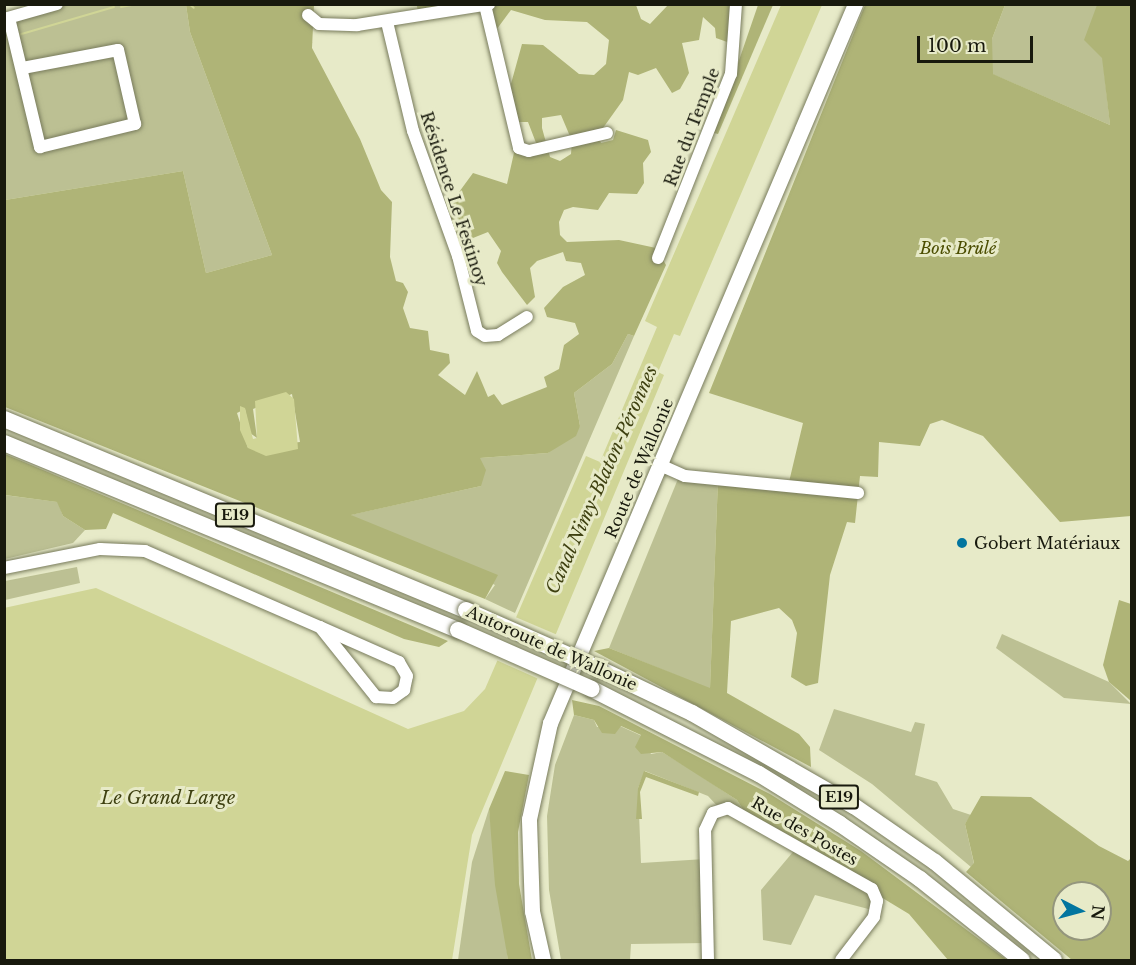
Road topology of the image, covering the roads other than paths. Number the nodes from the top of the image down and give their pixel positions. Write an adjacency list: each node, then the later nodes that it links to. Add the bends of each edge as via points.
1 (736, 4): 10 (street, Rue du Temple, via 731,74)
2 (855, 4): 14 (main road, Route de Wallonie)
3 (54, 5): 6 (street)
4 (487, 5): 7 (street); 9 (street, via 519,148 529,151)
5 (308, 15): 7 (street, via 333,27)
6 (7, 19): 8 (street)
7 (387, 22): 11 (street, Résidence Le Festinoy, via 413,131 458,256 477,331 485,336 498,335)
8 (23, 68): 8 (street, via 40,147 135,124 118,50)
9 (607, 133)
10 (658, 258)
11 (526, 317)
12 (4, 419): 22 (highway, Autoroute de Wallonie / E19, bridge, via 466,609 722,729 854,806 934,862)
13 (4, 443): 21 (highway, Autoroute de Wallonie / E19, bridge, via 592,689 759,774 840,824 920,879)
14 (660, 465): 15 (street, via 685,476); 18 (main road, Route de Wallonie, via 540,754 529,819 529,879)
15 (858, 493)
16 (4, 568): 17 (street, via 100,549 144,551)
17 (320, 627): 17 (street, via 399,662 407,675 404,690 393,698 376,697)
18 (543, 960)
19 (708, 960): 20 (street, Rue des Postes, via 705,830 713,813 728,808 872,890 877,902 873,917)
20 (841, 960)
21 (1022, 960)
22 (1054, 960)

